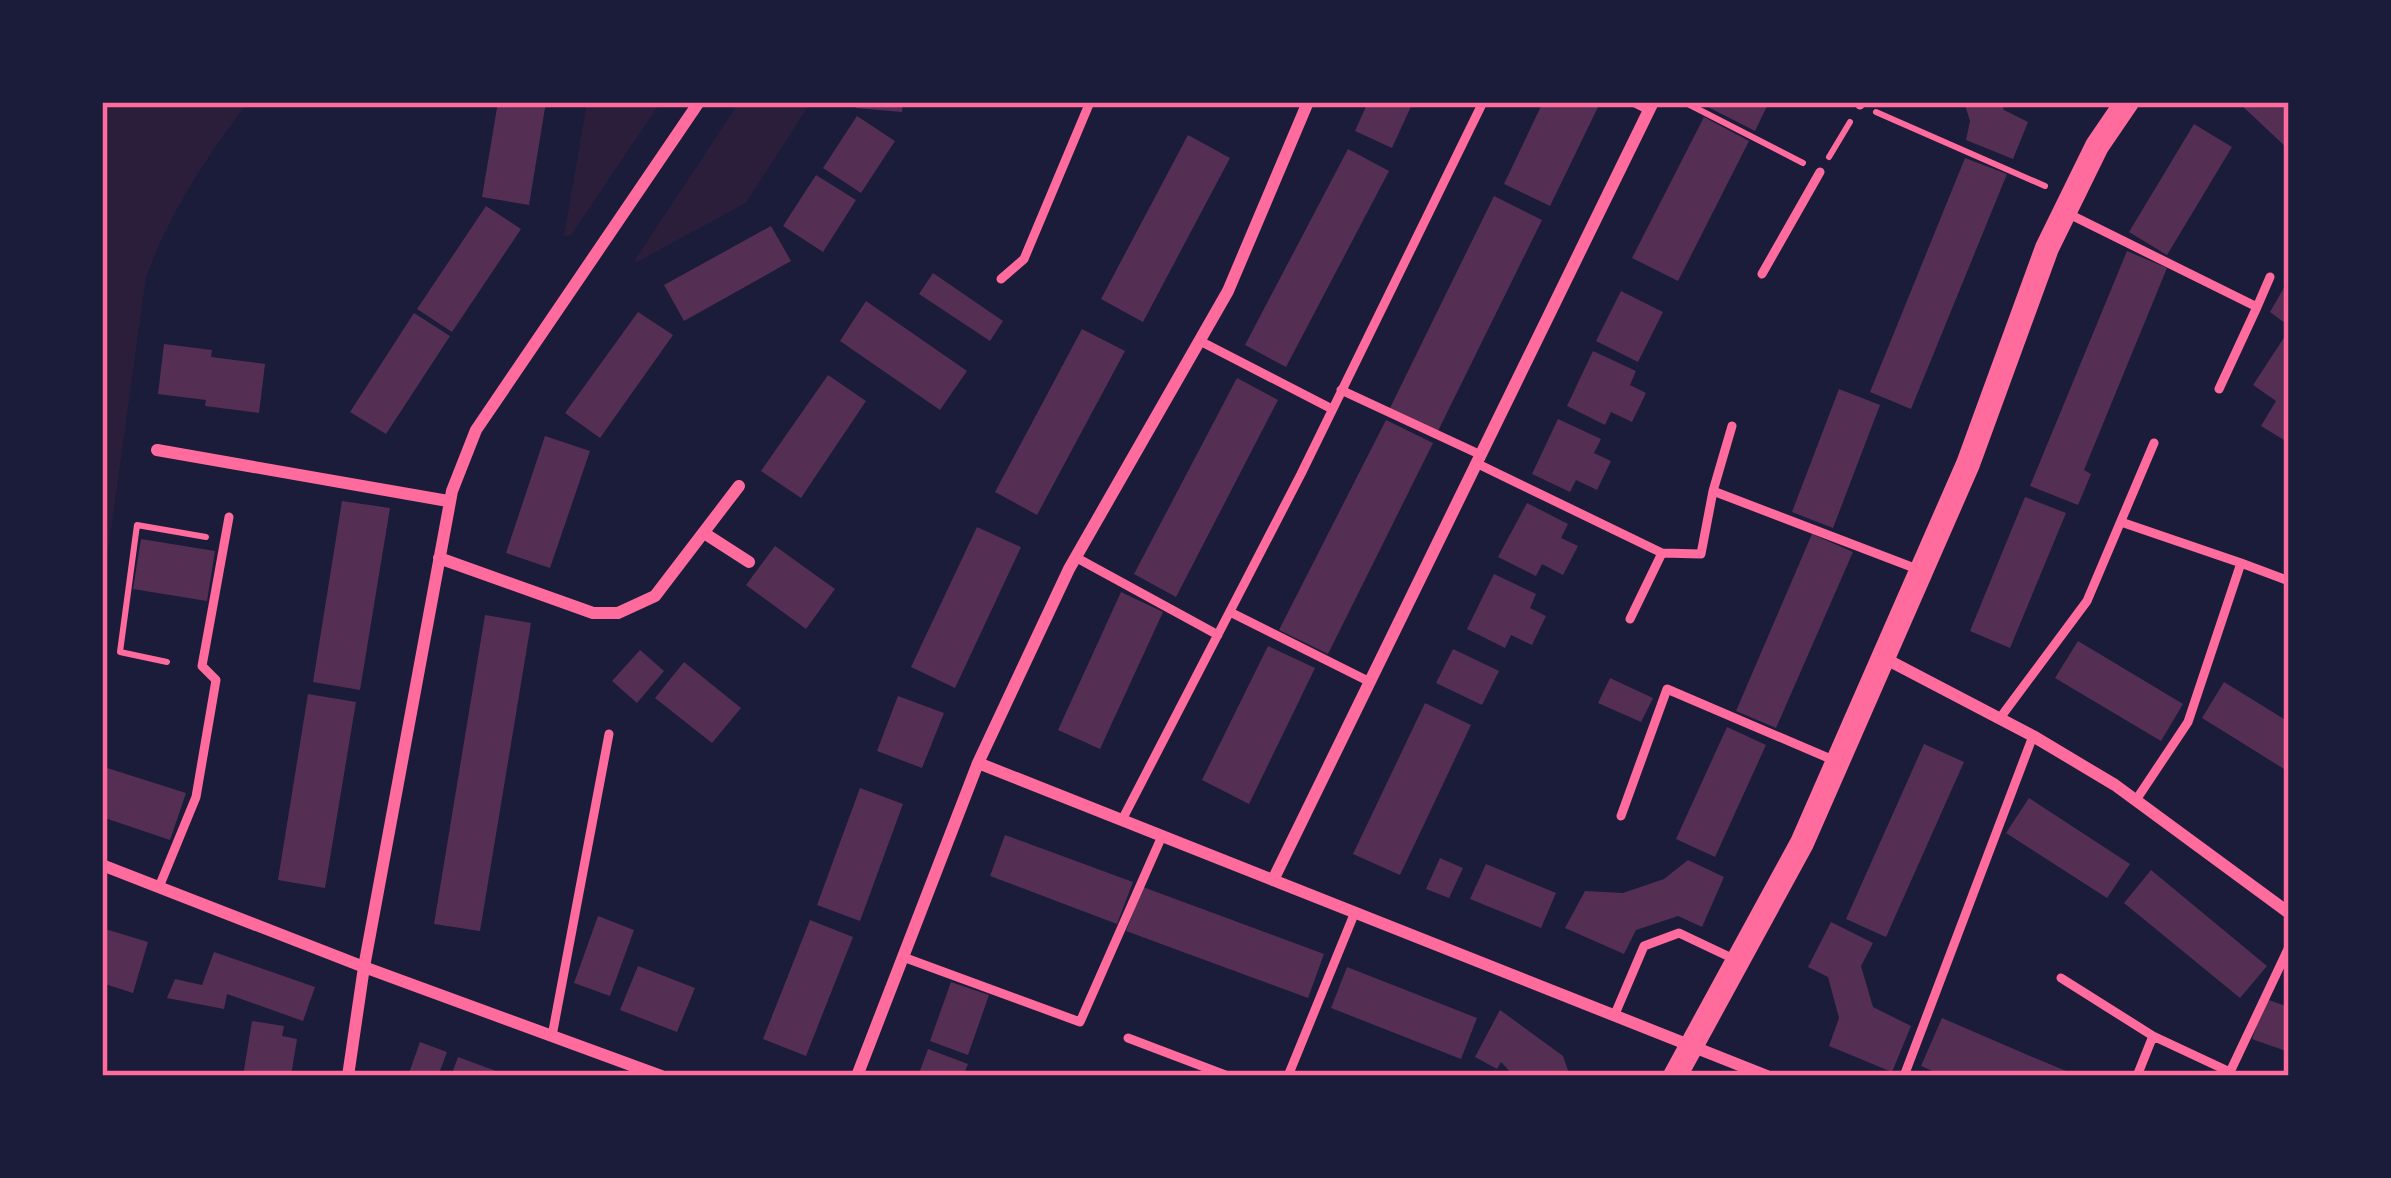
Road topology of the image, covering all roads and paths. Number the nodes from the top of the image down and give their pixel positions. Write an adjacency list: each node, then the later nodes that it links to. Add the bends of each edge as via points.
1 (699, 102): 26 (street, via 476,430)
2 (1090, 102): 14 (lane, via 1024,260)
3 (1308, 102): 16 (street)
4 (1483, 102): 18 (lane)
5 (1633, 102): 9 (lane)
6 (1684, 102): 10 (path)
7 (2127, 102): 11 (main road)
8 (1861, 104): 10 (path); 11 (path)
9 (1651, 106): 23 (street)
10 (1820, 172): 12 (lane)
11 (2068, 204): 15 (lane); 36 (main road)
12 (1762, 274)
13 (2270, 277): 15 (lane)
14 (1001, 279)
15 (2257, 307): 17 (lane)
16 (1200, 341): 19 (lane); 33 (street)
17 (2219, 389)
18 (1341, 390): 19 (lane); 23 (lane)
19 (1332, 409): 38 (lane)
20 (1732, 426): 25 (lane)
21 (2154, 443): 28 (lane)
22 (157, 451): 26 (street)
23 (1479, 459): 31 (lane); 43 (street)
24 (739, 486): 29 (street)
25 (1713, 491): 31 (lane, via 1701,554); 36 (lane)
26 (448, 501): 32 (street)
27 (229, 517): 55 (lane, via 202,666 216,680 196,796)
28 (2121, 522): 35 (lane); 44 (lane, via 2087,602)
29 (704, 533): 32 (street, via 655,596 618,613 593,613); 34 (street)
30 (216, 539): 42 (path, via 137,525 120,652)
31 (1662, 553): 39 (lane)
32 (439, 558): 61 (street)
33 (1077, 558): 40 (lane); 48 (street)
34 (749, 562)
35 (2241, 563): 37 (lane); 49 (lane, via 2188,722)
36 (1922, 571): 41 (main road)
37 (2289, 581)
38 (1230, 612): 40 (lane); 43 (lane)
39 (1630, 619)
40 (1218, 635): 51 (lane)
41 (1884, 658): 44 (street); 47 (main road)
42 (167, 662)
43 (1370, 682): 54 (street)
44 (2000, 718): 46 (street)
45 (609, 734): 64 (lane)
46 (2033, 736): 49 (street); 76 (lane)
47 (1838, 762): 50 (lane, via 1666,689); 60 (main road)
48 (978, 763): 51 (street); 59 (street)
49 (2136, 800): 57 (street)
50 (1622, 816)
51 (1122, 820): 52 (street)
52 (1162, 836): 54 (street); 59 (lane, via 1080,1022)
53 (102, 865): 55 (street)
54 (1273, 880): 56 (street)
55 (159, 887): 61 (street)
56 (1355, 912): 63 (street); 73 (lane)
57 (2289, 914)
58 (2289, 947): 68 (lane)
59 (903, 957): 71 (street)
60 (1738, 961): 63 (lane, via 1679,933 1644,946); 67 (main road)
61 (364, 967): 64 (street); 69 (street)
62 (2061, 977): 65 (lane)
63 (1615, 1014): 67 (street)
64 (552, 1036): 70 (street)
65 (2153, 1036): 68 (lane); 77 (lane)
66 (1128, 1038): 72 (lane)
67 (1693, 1045): 74 (main road); 75 (street)
68 (2233, 1074)
69 (348, 1076)
70 (661, 1076)
71 (857, 1076)
72 (1228, 1076)
73 (1288, 1076)
74 (1675, 1076)
75 (1767, 1076)
76 (1904, 1076)
77 (2137, 1076)

